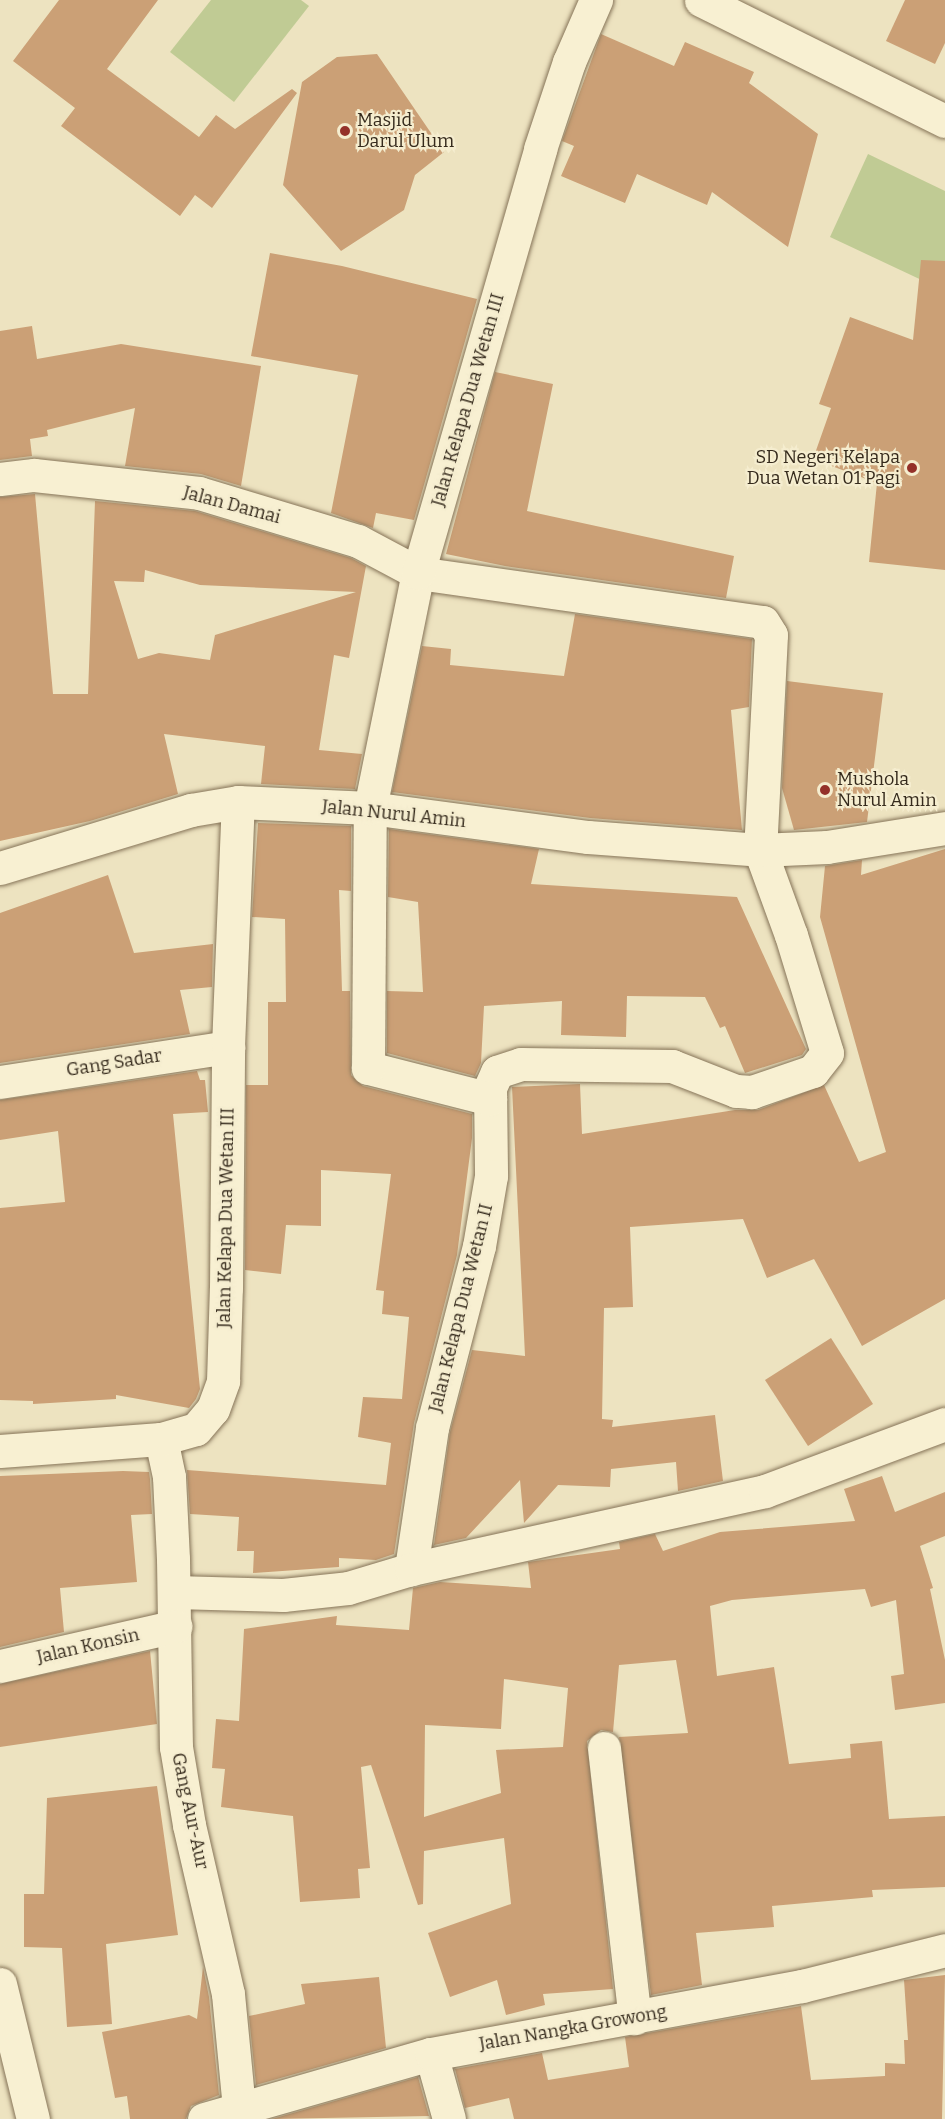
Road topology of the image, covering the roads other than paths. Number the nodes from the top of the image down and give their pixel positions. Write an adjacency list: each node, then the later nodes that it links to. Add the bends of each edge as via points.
1 (596, 0): 5 (street, Jalan Kelapa Dua Wetan III, via 569,62 540,149)
2 (701, 0): 3 (street)
3 (945, 121)
4 (0, 479): 5 (street, Jalan Damai, via 34,475 199,493 358,541)
5 (418, 573): 7 (street, Jalan Kelapa Dua Wetan III); 9 (street, Jalan Damai, via 763,622 772,643)
6 (238, 802): 7 (street, Jalan Nurul Amin); 10 (street, Jalan Nurul Amin, via 190,810); 11 (street, Jalan Kelapa Dua Wetan III)
7 (370, 808): 9 (street, Jalan Nurul Amin, via 588,837); 13 (street, Jalan Kelapa Dua Wetan III, via 368,1068)
8 (945, 828): 9 (street, Jalan Nurul Amin, via 827,847)
9 (760, 850): 13 (street, Jalan Kelapa Dua Wetan II, via 825,1038 827,1053 819,1067 752,1092 736,1091 672,1066 520,1064 497,1072 492,1078)
10 (0, 868)
11 (228, 1047): 12 (street, Gang Sadar); 15 (street, Jalan Kelapa Dua Wetan III, via 222,1381 213,1409 196,1429)
12 (0, 1082)
13 (490, 1099): 17 (street, Jalan Kelapa Dua Wetan II, via 489,1188 479,1246 432,1428)
14 (945, 1424): 17 (street, via 765,1491)
15 (161, 1439): 16 (street, Jalan Kelapa Dua Wetan III); 18 (street, Gang Aur-Aur, via 169,1477)
16 (0, 1451)
17 (411, 1569): 18 (street, via 348,1588 283,1595)
18 (175, 1592): 19 (street, Gang Aur-Aur)
19 (176, 1626): 20 (street, Jalan Konsin); 26 (street, Gang Aur-Aur, via 176,1747 189,1825 228,1994)
20 (0, 1666)
21 (604, 1748): 24 (street)
22 (945, 1950): 24 (street, Jalan Nangka Growong, via 802,1986)
23 (0, 1984): 27 (street)
24 (635, 2018): 25 (street, Jalan Nangka Growong)
25 (431, 2054): 26 (street, Jalan Nangka Growong); 29 (street)
26 (239, 2109): 28 (street, Jalan Nangka Growong)
27 (33, 2119)
28 (204, 2119)
29 (449, 2119)

